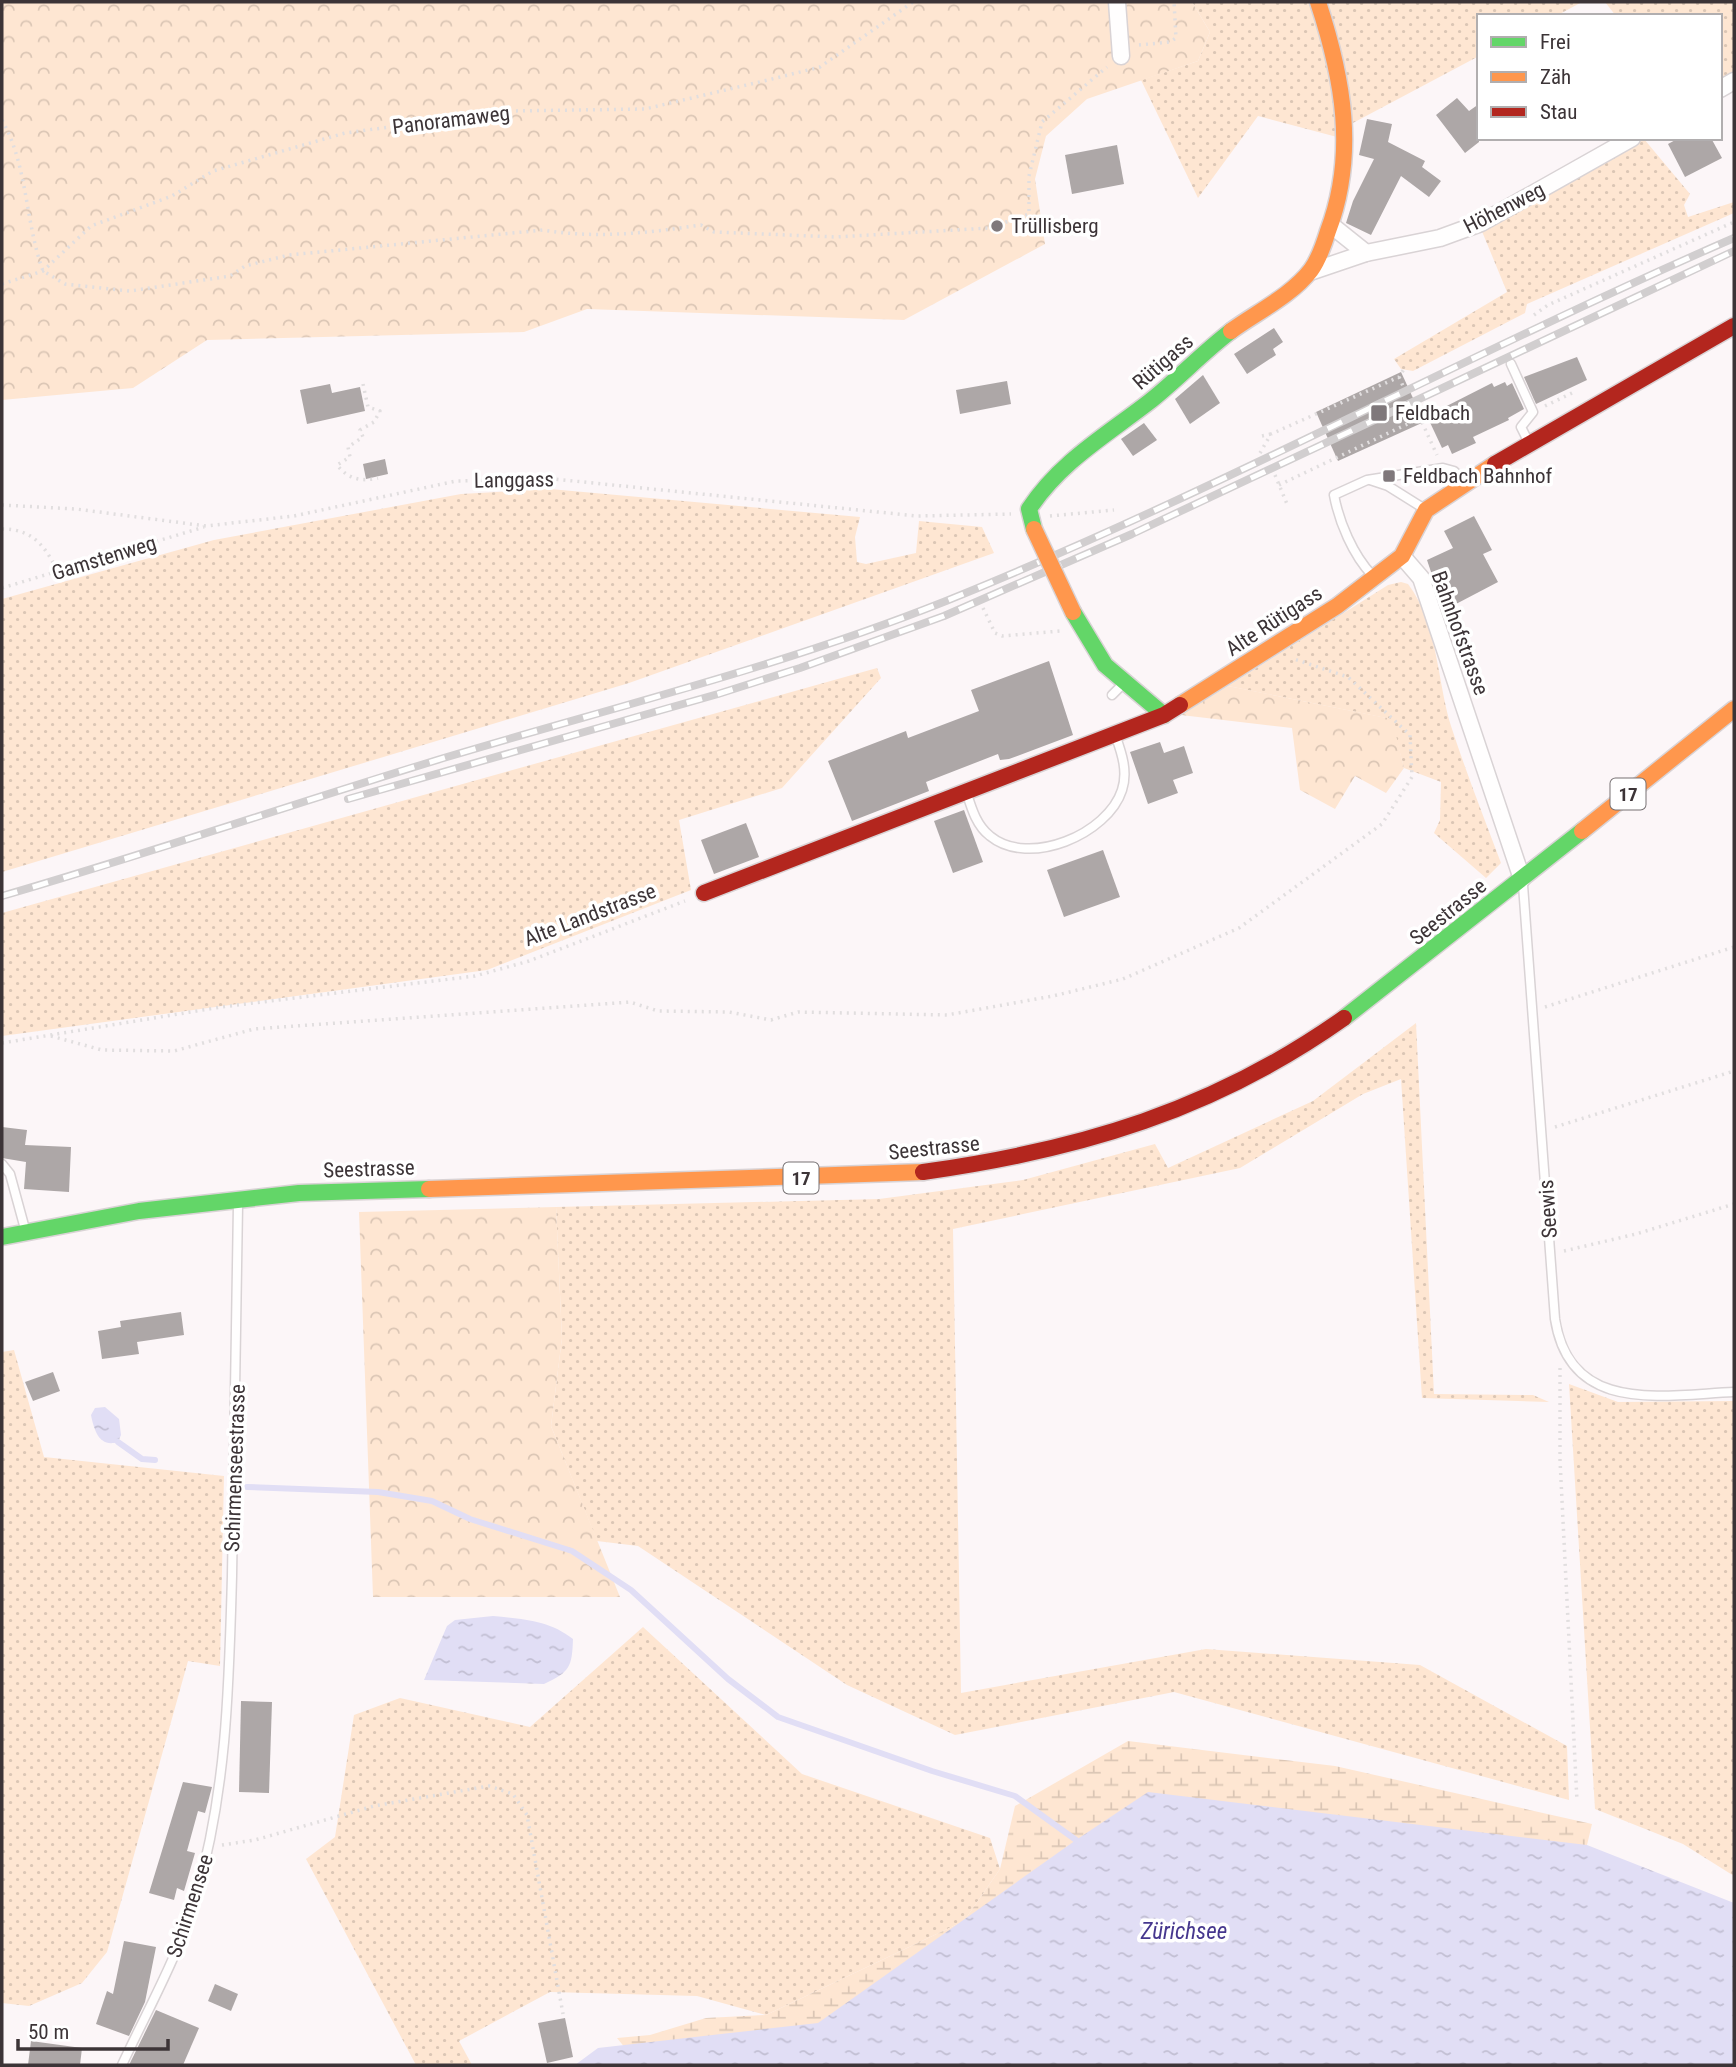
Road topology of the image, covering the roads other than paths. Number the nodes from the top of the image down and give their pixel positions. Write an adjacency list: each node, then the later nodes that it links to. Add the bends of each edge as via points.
1 (1117, 2): 3 (street)
2 (1318, 2): 5 (street, Rütigass, via 1337,66 1345,127 1343,184)
3 (1121, 56)
4 (1628, 140): 6 (street, Höhenweg, via 1481,223 1421,244)
5 (1331, 225): 6 (street); 7 (street, Rütigass)
6 (1366, 253): 7 (street, Höhenweg)
7 (1310, 272): 16 (street, Rütigass, bridge, via 1225,335 1153,400 1056,472 1040,490 1035,518 1070,620)
8 (1734, 326): 10 (street, Bahnhofstrasse)
9 (1511, 364): 10 (lane, via 1533,412 1521,427)
10 (1530, 444): 12 (street, Bahnhofstrasse)
11 (1367, 480): 12 (lane, via 1443,468 1454,471); 13 (lane, via 1388,486); 15 (lane, via 1334,495 1358,556)
12 (1464, 482): 13 (street, Bahnhofstrasse)
13 (1426, 510): 14 (street, Bahnhofstrasse)
14 (1402, 556): 15 (street, Alte Rütigass); 22 (street, Bahnhofstrasse, via 1421,578)
15 (1374, 577): 19 (street, Alte Rütigass, via 1275,647)
16 (1124, 683): 17 (lane); 19 (street)
17 (1112, 695)
18 (1734, 709): 22 (street, Seestrasse / 17)
19 (1164, 715): 20 (street)
20 (1115, 734): 21 (street); 21 (lane, via 1124,764 1122,789 1102,819 1071,839 1040,847 992,838 977,821)
21 (966, 792): 23 (street)
22 (1522, 879): 25 (street, Seestrasse / 17, via 1389,985 1255,1074 1160,1117 1059,1151 913,1173 385,1189); 28 (lane, Seewis, via 1560,1345 1581,1375 1618,1392 1656,1396)
23 (704, 893)
24 (2, 1164): 26 (lane, via 10,1174)
25 (238, 1198): 26 (street, Seestrasse / 17); 29 (lane, Schirmenseestrasse)
26 (26, 1231): 27 (street, Seestrasse / 17)
27 (2, 1237)
28 (1734, 1392)
29 (227, 1738): 30 (lane, Schirmensee, via 210,1845 178,1950)
30 (122, 2065)

